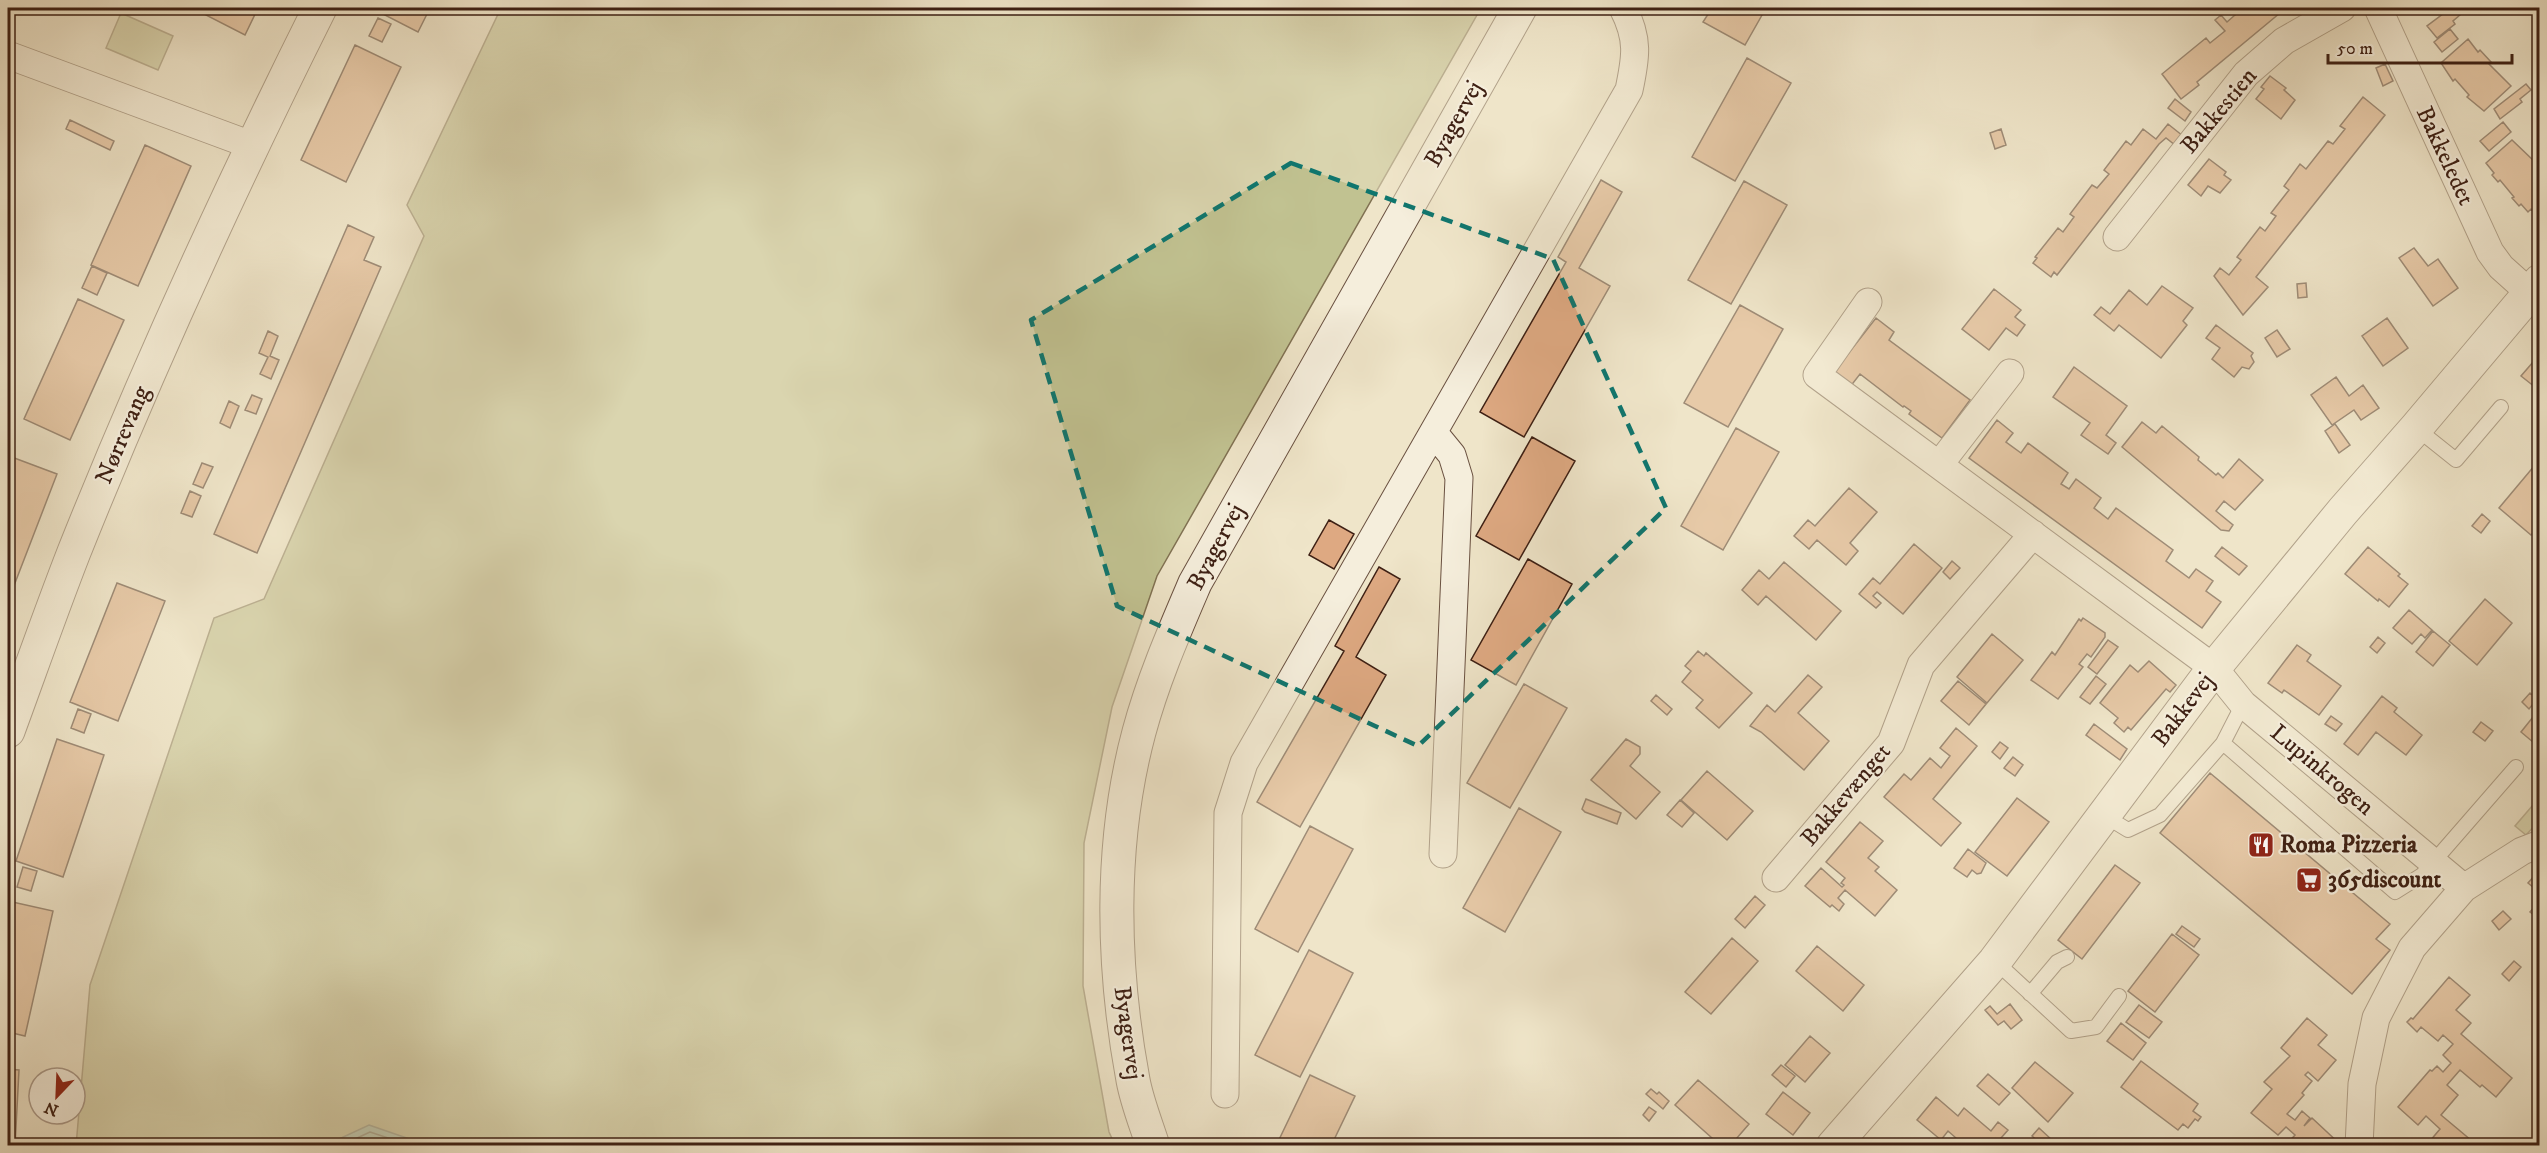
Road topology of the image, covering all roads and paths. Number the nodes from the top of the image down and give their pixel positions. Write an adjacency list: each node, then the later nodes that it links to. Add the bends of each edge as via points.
1 (320, 8): 7 (street, Nørrevang)
2 (1520, 8): 33 (street, Byagervej, via 1195,583 1163,658 1139,733 1122,822 1116,892 1119,983 1132,1071)
3 (1623, 8): 14 (street, via 1633,26 1636,55 1629,90)
4 (2342, 8): 8 (street, Bakkestien, via 2284,41 2246,74)
5 (2378, 8): 9 (street, Bakkeledet, via 2490,252 2500,267)
6 (8, 55): 7 (street)
7 (251, 145): 19 (street, Nørrevang, via 74,552)
8 (2117, 237)
9 (2535, 287): 13 (street, Bakkevej)
10 (1868, 302): 15 (street, via 1817,375)
11 (2010, 373): 15 (street)
12 (2501, 407): 13 (lane, via 2456,460)
13 (2416, 428): 17 (street, Bakkevej)
14 (1434, 433): 24 (street, via 1452,455 1459,478); 32 (street, via 1244,763 1228,813)
15 (1939, 465): 16 (street)
16 (2033, 534): 17 (street); 26 (street, Bakkevænget, via 1921,665 1891,743)
17 (2214, 668): 18 (street, Lupinkrogen); 22 (street, Bakkevej)
18 (2243, 704): 20 (lane); 25 (street, Lupinkrogen)
19 (8, 730)
20 (2223, 743): 22 (lane, via 2160,815 2128,830); 25 (lane, via 2395,892)
21 (2516, 767): 25 (lane)
22 (2105, 816): 29 (street, Bakkevej)
23 (2540, 844): 27 (street)
24 (1443, 854)
25 (2434, 862): 27 (street, Lupinkrogen)
26 (1776, 878)
27 (2464, 888): 35 (street, via 2412,948 2376,1018 2362,1084)
28 (2067, 957): 30 (lane, via 2056,962)
29 (1995, 961): 30 (lane); 34 (street, Bakkevej)
30 (2030, 994): 31 (lane, via 2071,1031 2096,1027)
31 (2119, 996)
32 (1225, 1094)
33 (1153, 1146)
34 (1833, 1146)
35 (2359, 1146)

